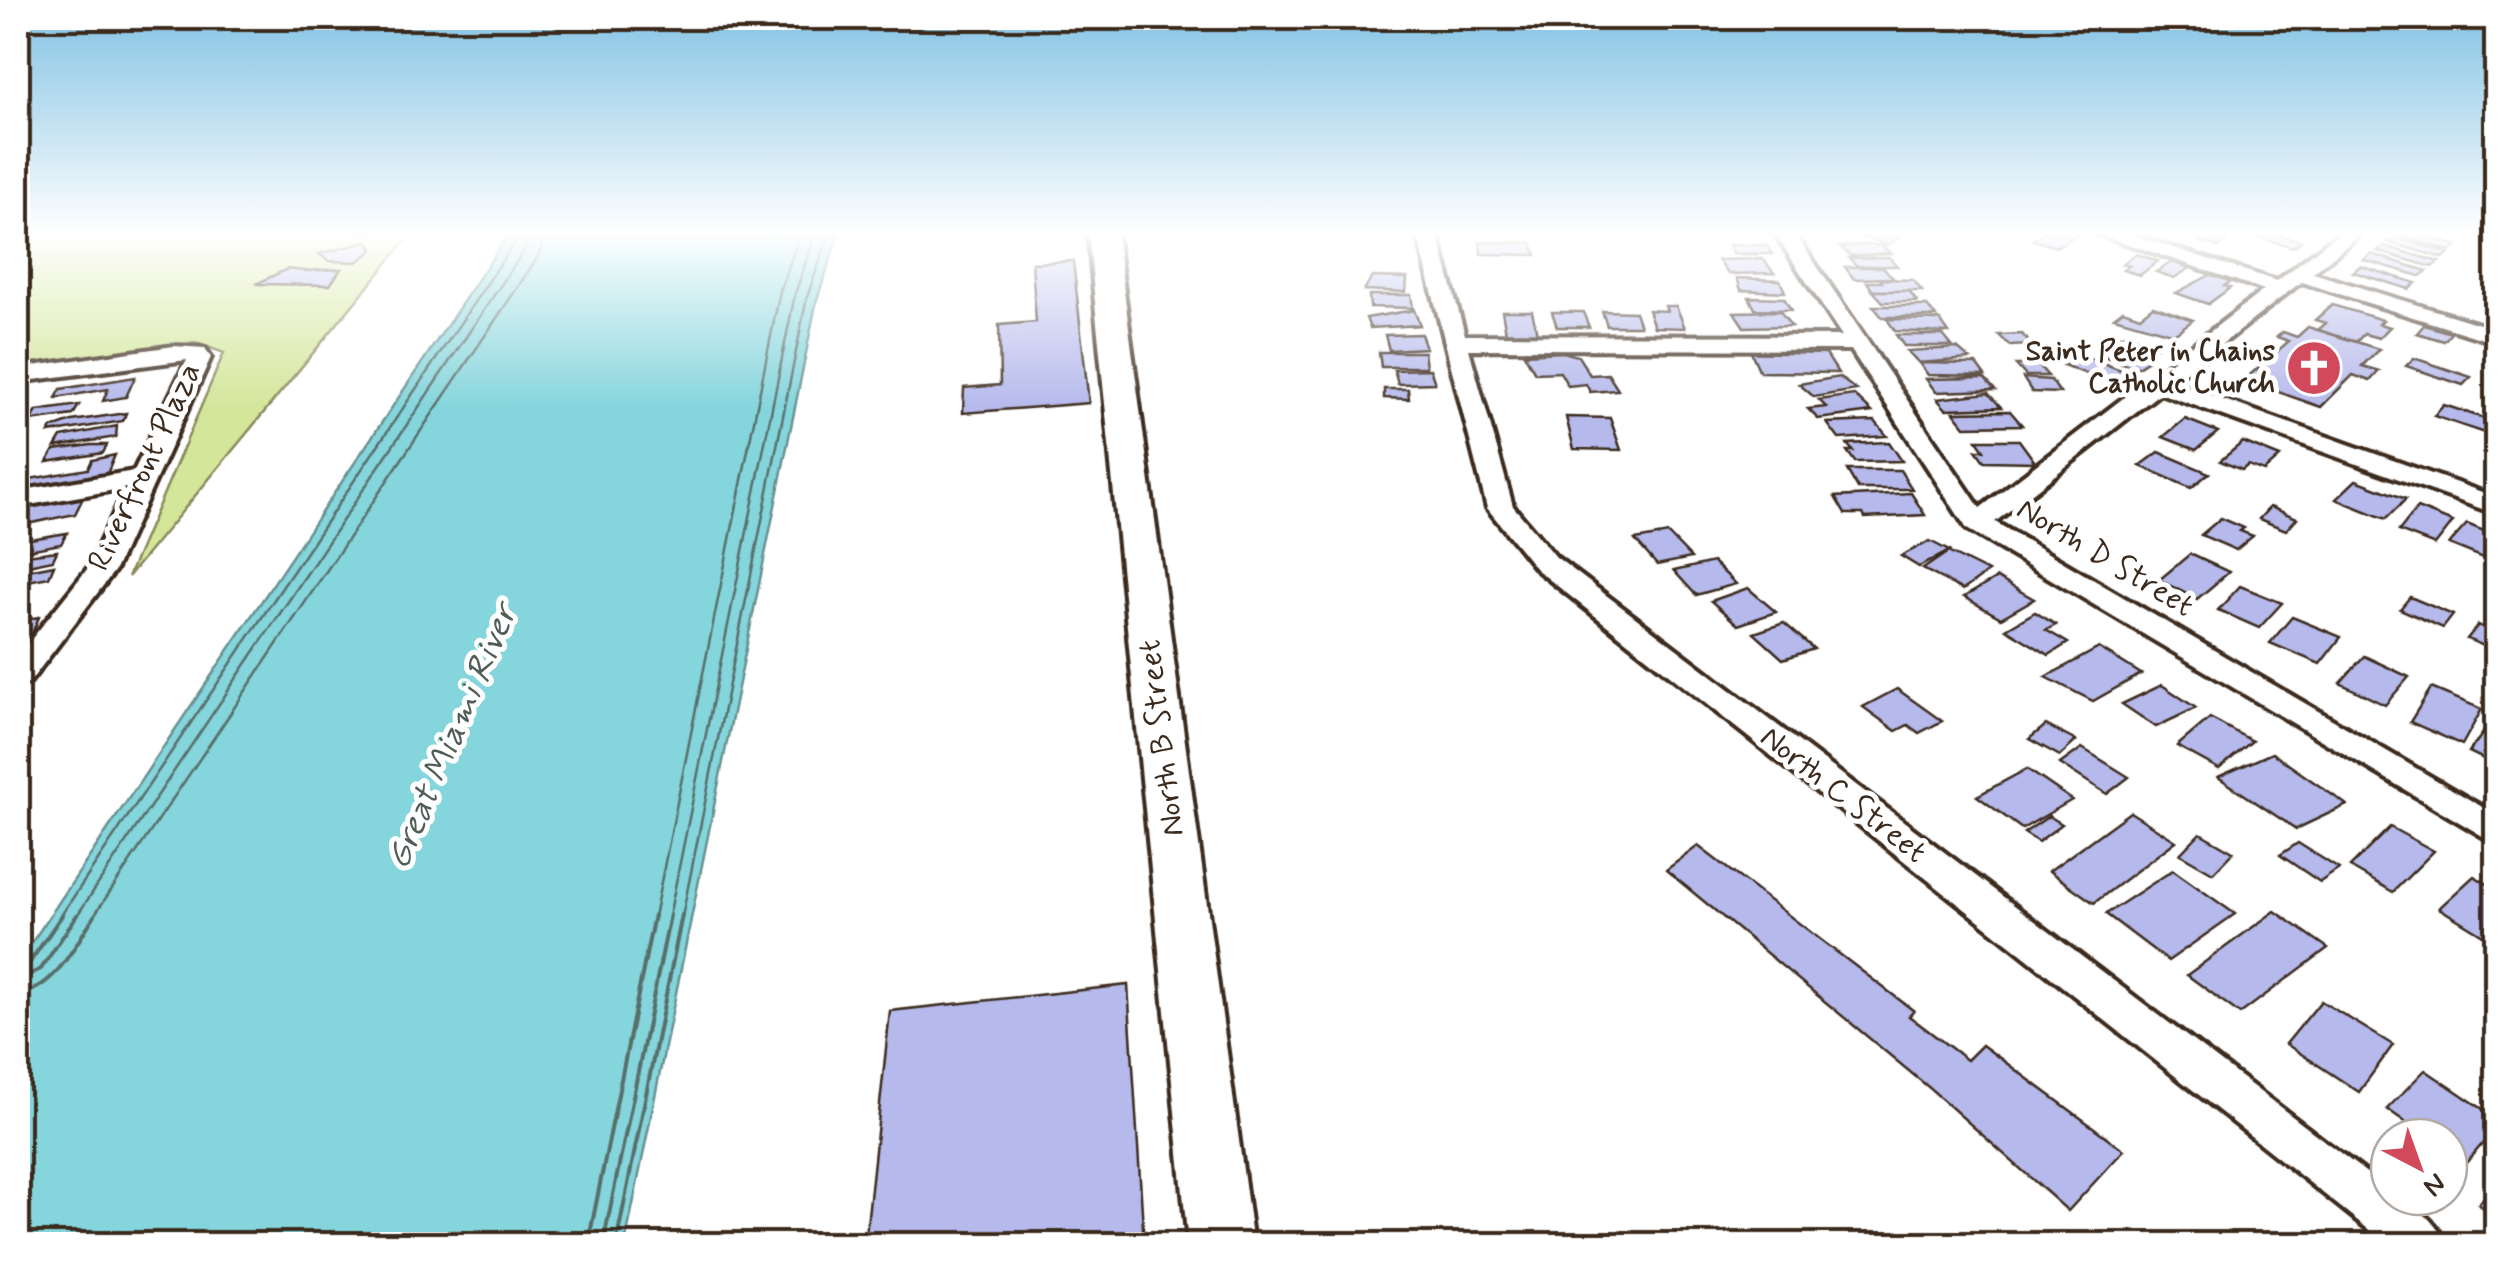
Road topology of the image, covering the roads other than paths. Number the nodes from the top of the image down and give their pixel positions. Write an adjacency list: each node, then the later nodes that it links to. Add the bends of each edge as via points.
1 (1109, 291): 17 (main road, North B Street)
2 (1443, 291): 7 (street, North C Street)
3 (1826, 291): 8 (street, North D Street)
4 (2279, 291): 10 (street)
5 (2324, 291): 6 (street)
6 (2496, 336)
7 (1456, 342): 8 (street); 18 (street, North C Street, via 1500,508 1546,563)
8 (1855, 343): 14 (street, North D Street)
9 (18, 375): 11 (street, Riverfront Plaza, via 197,353)
10 (2159, 384): 13 (street); 14 (street)
11 (147, 477): 12 (street); 15 (street, Riverfront Plaza, via 101,570)
12 (18, 499)
13 (2496, 506)
14 (1976, 523): 16 (street, North D Street)
15 (21, 669)
16 (2496, 832)
17 (1221, 1244)
18 (2423, 1244)

